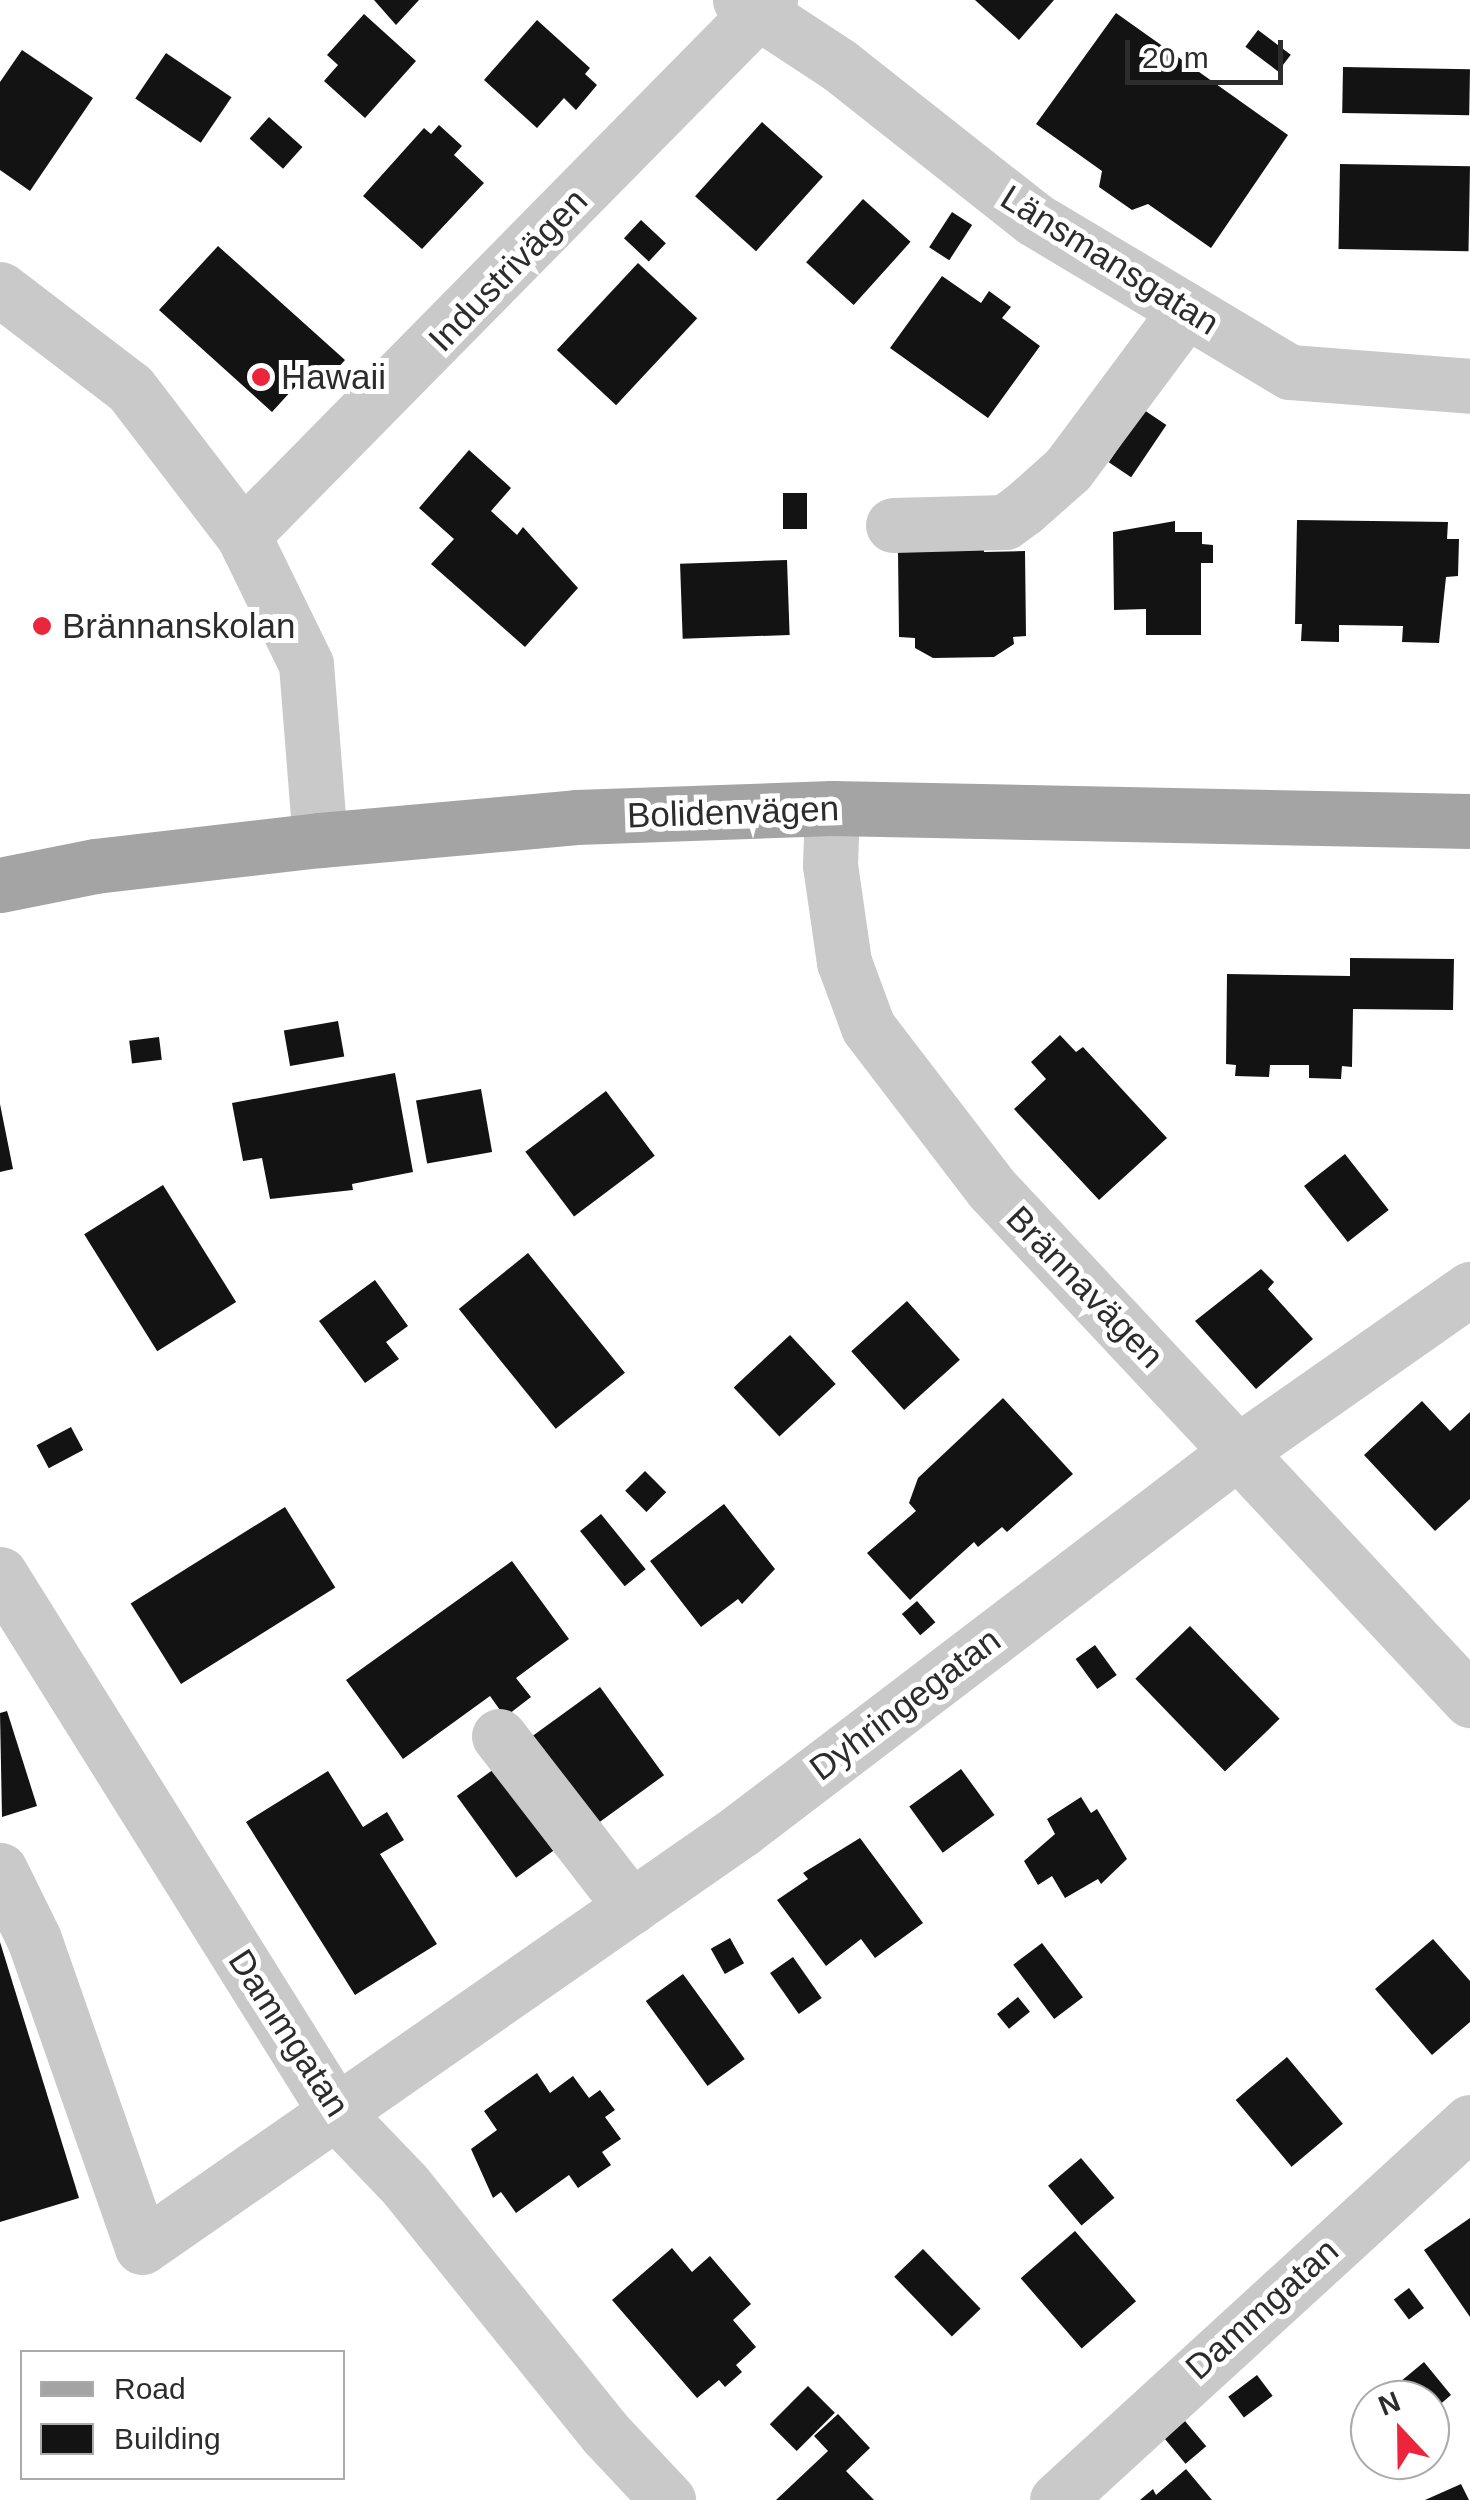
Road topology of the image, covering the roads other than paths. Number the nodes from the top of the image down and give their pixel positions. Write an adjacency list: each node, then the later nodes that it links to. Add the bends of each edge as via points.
1 (756, 4): 3 (street, Länsmansgatan, via 1034,218); 6 (street, Industrivägen)
2 (0, 289): 6 (street, via 130,388)
3 (1186, 310): 4 (street, Länsmansgatan, via 1290,372); 5 (street, via 1068,470 1023,509 1004,522)
4 (1470, 386)
5 (892, 525)
6 (243, 535): 9 (street, via 306,664)
7 (832, 808): 8 (main road, Bolidenvägen); 9 (main road, Bolidenvägen, via 576,817); 12 (street, Brännavägen, via 830,865 841,946 868,1027 992,1190)
8 (1470, 821)
9 (320, 840): 10 (main road, Bolidenvägen, via 95,866)
10 (0, 885)
11 (1470, 1289): 12 (street, Dyhringegatan)
12 (1240, 1450): 15 (street, Brännavägen); 18 (street, Dyhringegatan)
13 (0, 1574): 14 (street, Dammgatan)
14 (20, 1642): 19 (street, Dammgatan)
15 (1470, 1700)
16 (499, 1736): 18 (street)
17 (0, 1870): 19 (street, Dyhringegatan, via 34,1939 142,2247)
18 (631, 1908): 19 (street, Dyhringegatan)
19 (337, 2114): 21 (street, Dammgatan)
20 (1470, 2122): 22 (street, Dammgatan)
21 (668, 2500)
22 (1057, 2500)

